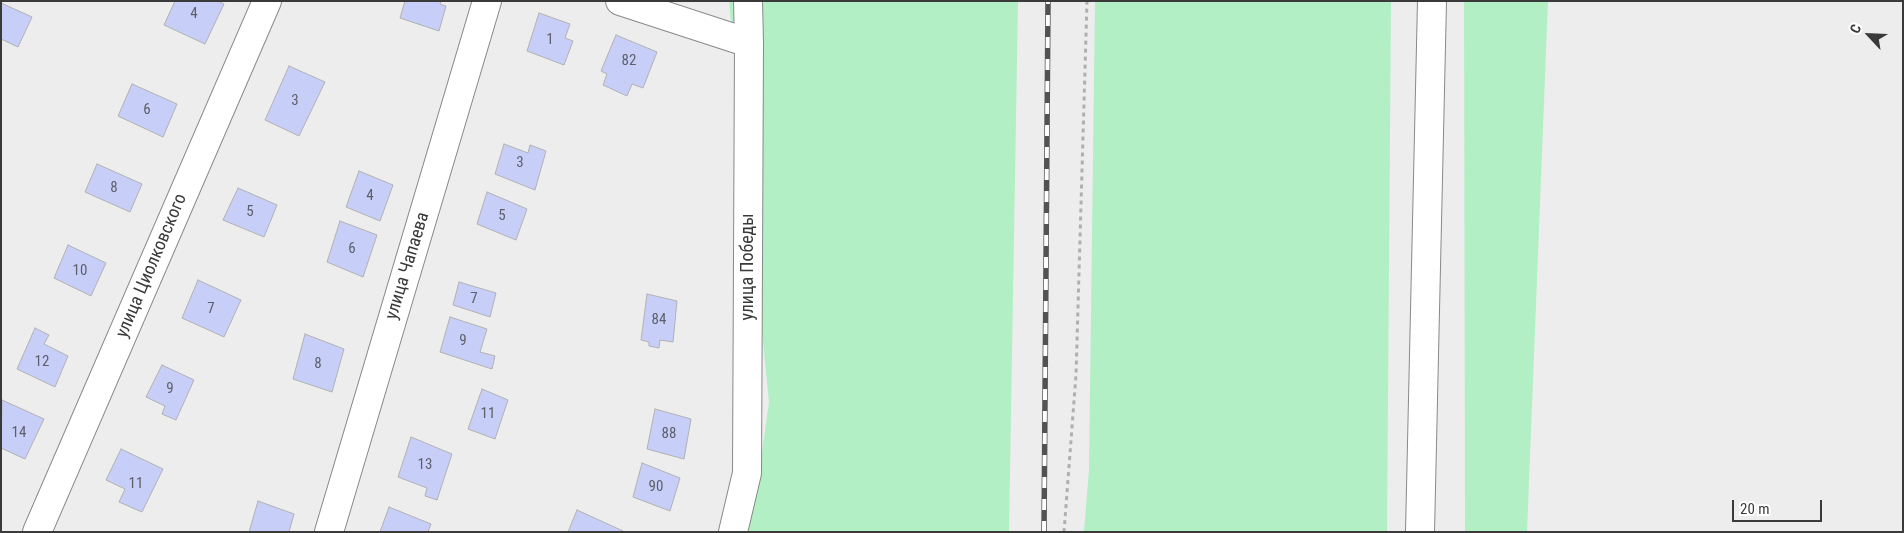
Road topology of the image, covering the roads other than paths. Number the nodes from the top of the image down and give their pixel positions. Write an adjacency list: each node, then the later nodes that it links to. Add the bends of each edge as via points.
1 (266, 1): 7 (street, улица Циолковского)
2 (487, 1): 8 (street, улица Чапаева)
3 (620, 1): 6 (street)
4 (748, 1): 6 (street, улица Победы)
5 (1432, 1): 10 (street)
6 (749, 43): 9 (street, улица Победы, via 747,473)
7 (37, 532)
8 (329, 532)
9 (733, 532)
10 (1420, 532)

